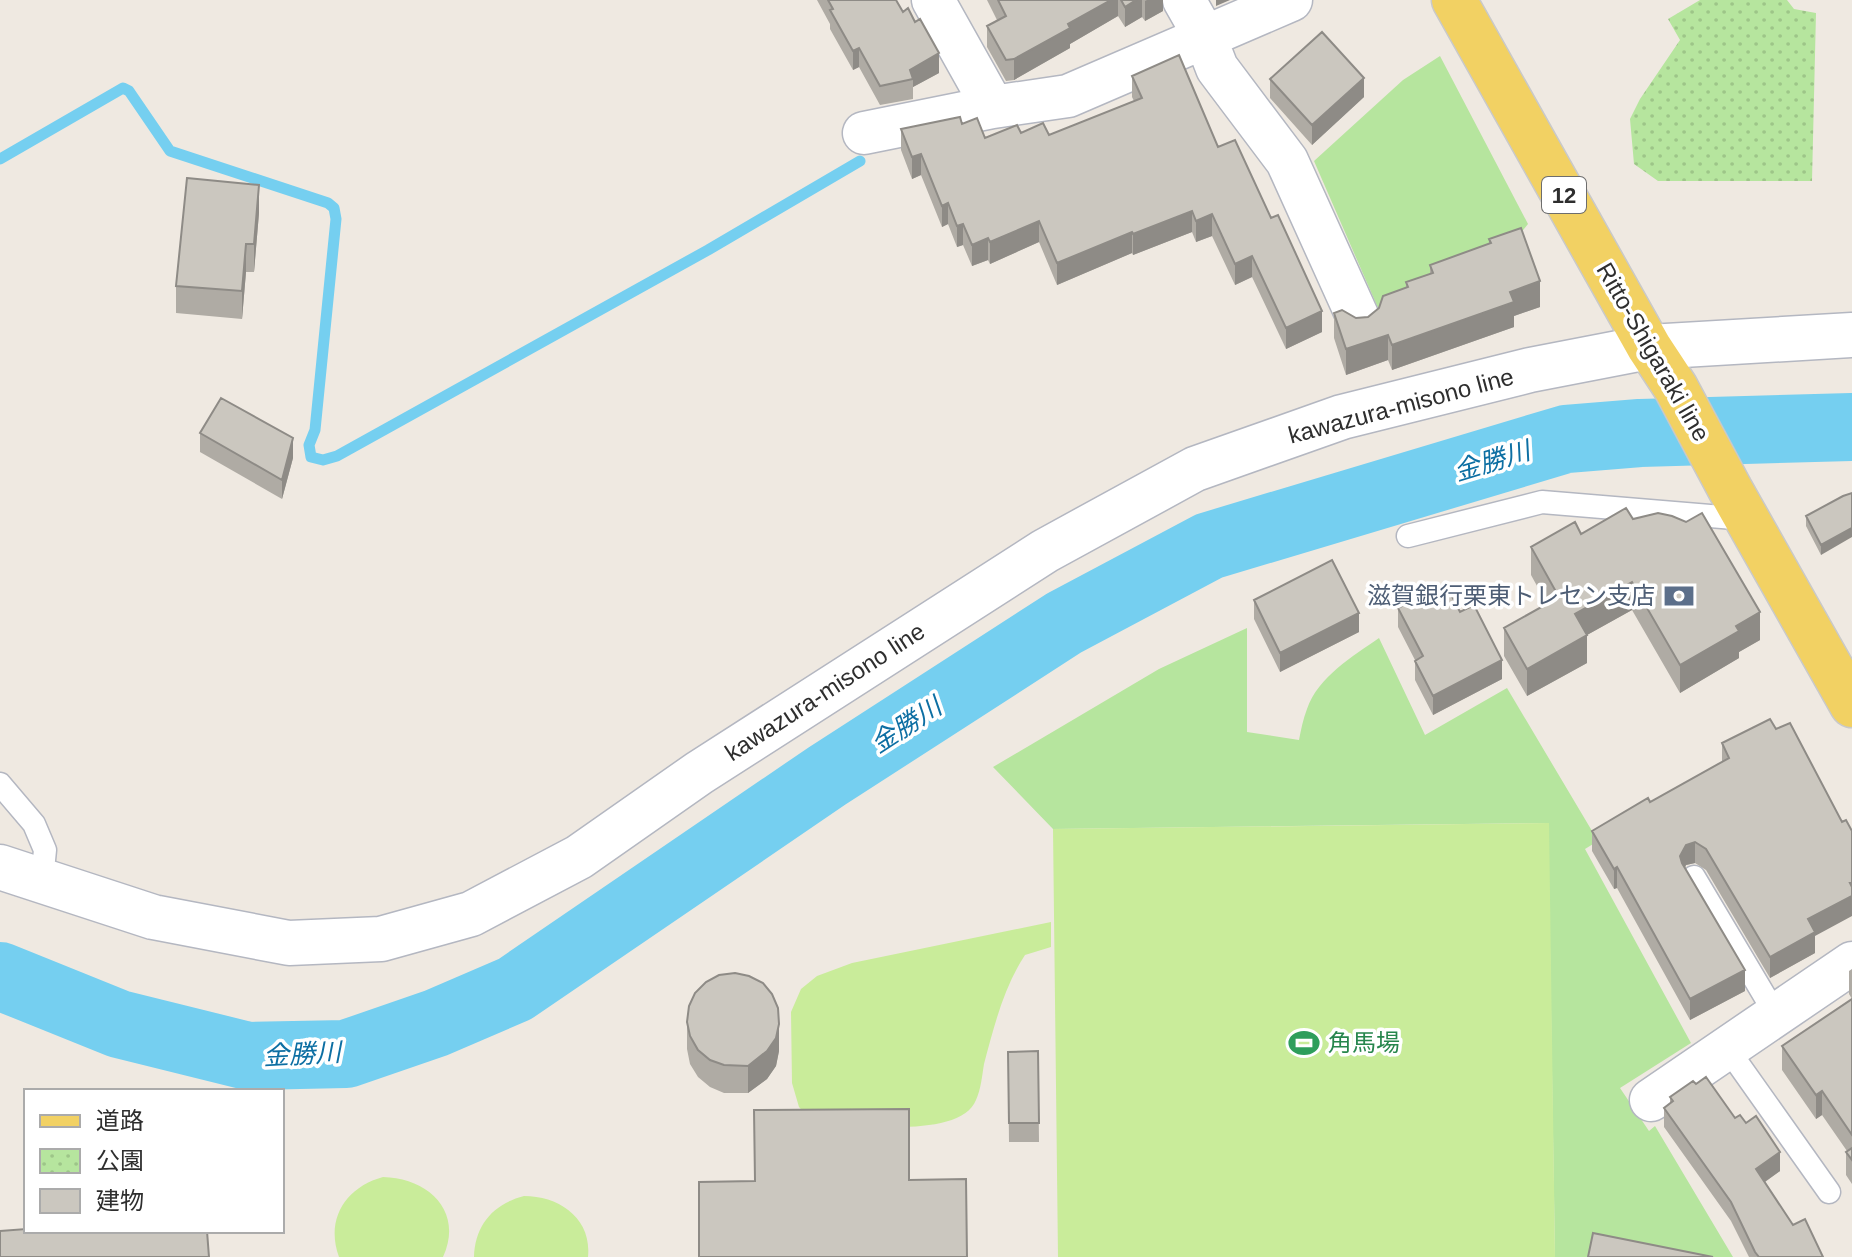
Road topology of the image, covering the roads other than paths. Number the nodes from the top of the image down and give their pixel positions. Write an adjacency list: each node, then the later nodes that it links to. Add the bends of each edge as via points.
1 (933, 0): 6 (street)
2 (1184, 0): 5 (street)
3 (1291, 0): 5 (street)
4 (1454, 0): 10 (main road, Ritto-Shigaraki line / 12)
5 (1205, 37): 6 (street, via 1068,96); 8 (street, via 1217,68 1287,161)
6 (993, 107): 7 (street)
7 (864, 133)
8 (1359, 320)
9 (1852, 335): 10 (main road, kawazura-misono line)
10 (1649, 347): 11 (main road, Ritto-Shigaraki line / 12); 17 (main road, kawazura-misono line, via 1530,370 1342,417 1195,469 1045,551 699,773 579,857 471,914 381,939 289,943 153,917)
11 (1738, 504): 12 (lane, via 1542,502); 13 (main road, Ritto-Shigaraki line / 12)
12 (1408, 536)
13 (1852, 705)
14 (0, 784): 17 (lane, via 34,824 45,850)
15 (0, 867): 17 (main road, kawazura-misono line)
16 (1694, 877): 19 (lane)
17 (42, 880)
18 (1852, 963): 19 (street)
19 (1776, 1015): 20 (street)
20 (1727, 1048): 21 (street); 22 (lane)
21 (1651, 1100)
22 (1829, 1192)

